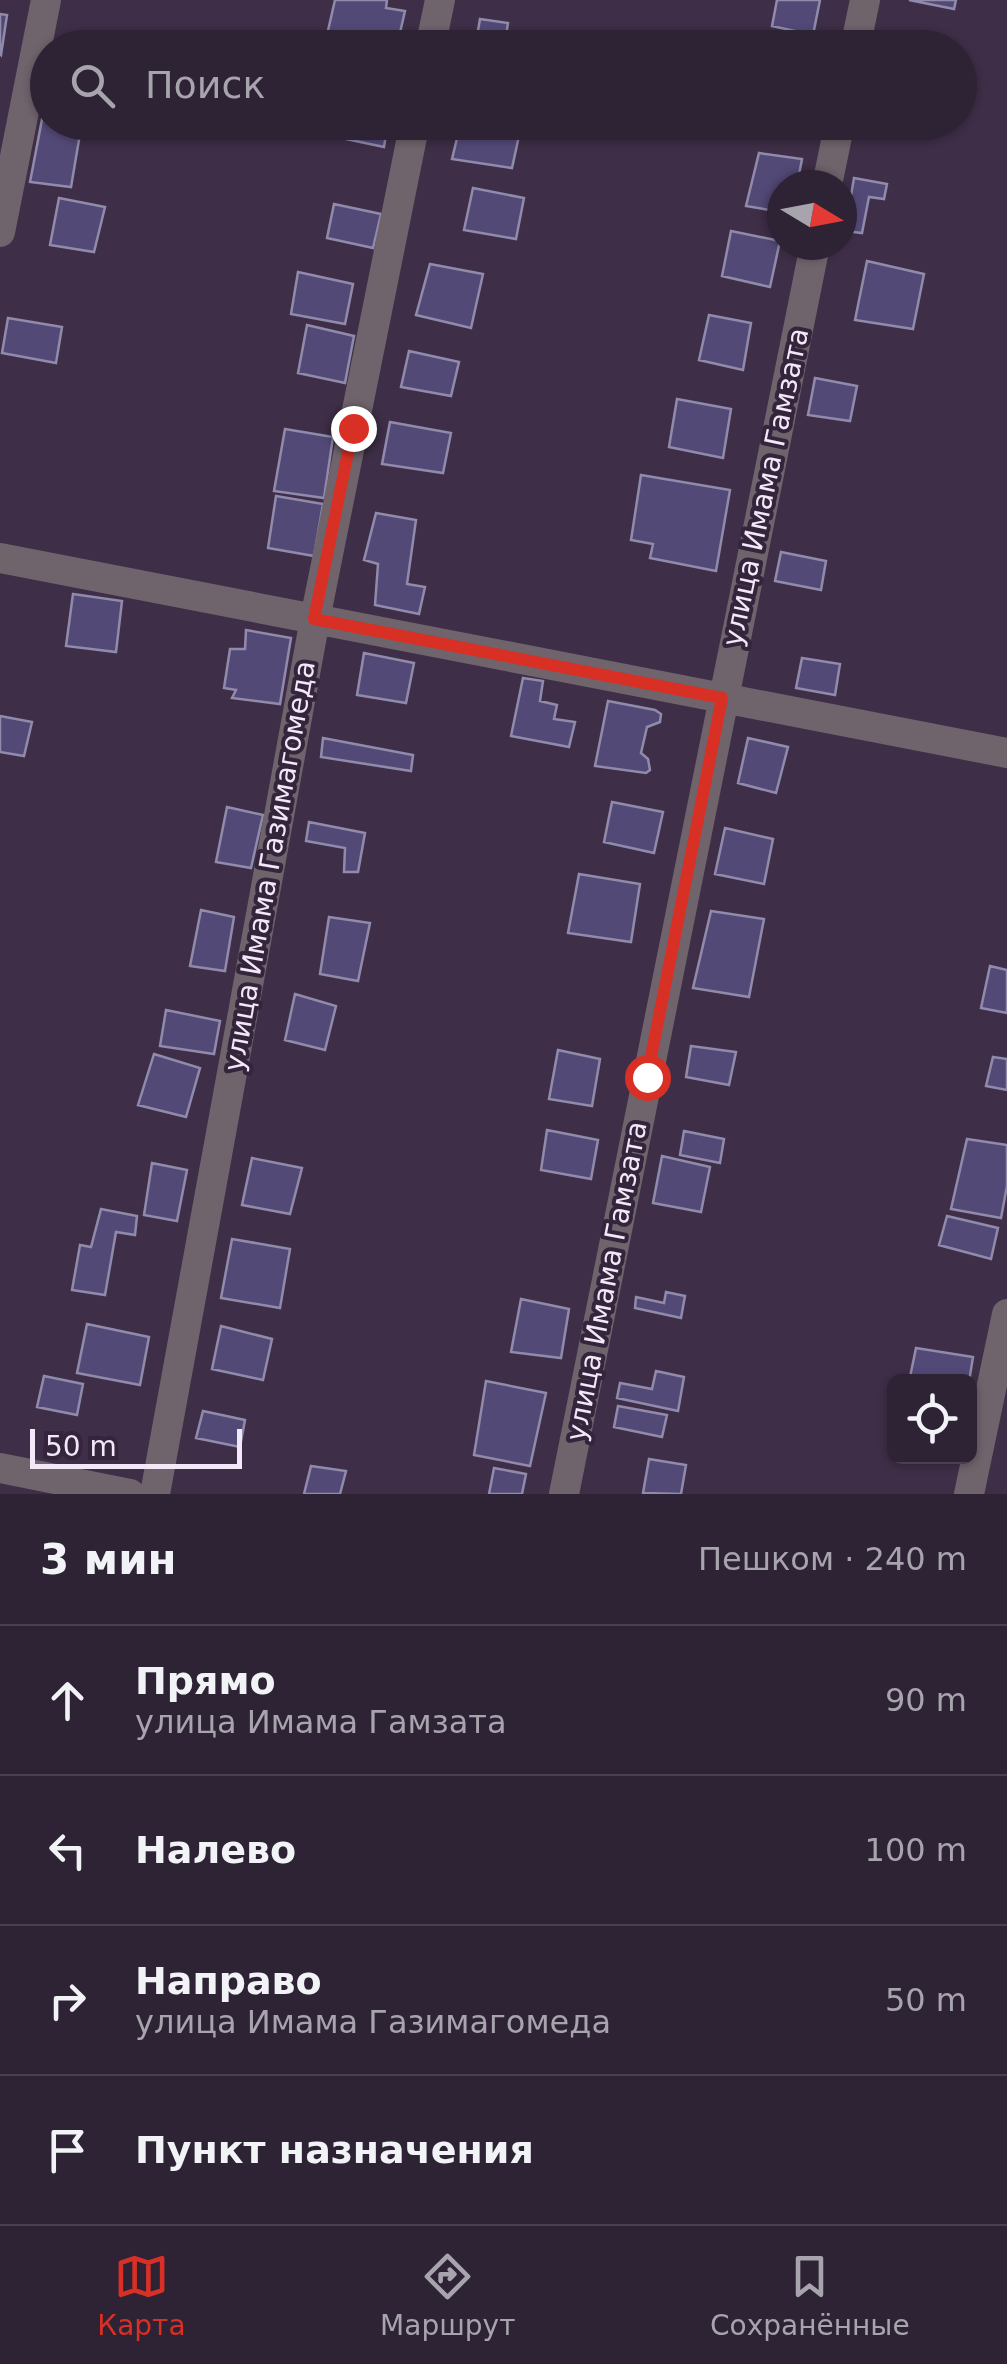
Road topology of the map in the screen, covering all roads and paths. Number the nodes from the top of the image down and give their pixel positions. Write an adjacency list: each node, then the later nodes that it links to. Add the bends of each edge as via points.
1 (46, 0): 4 (street)
2 (440, 0): 5 (street)
3 (865, 0): 6 (street)
4 (40, 30)
5 (434, 30)
6 (859, 30)
7 (30, 81): 11 (street)
8 (411, 140): 14 (street, улица Имама Газимагомеда)
9 (836, 140): 10 (street)
10 (830, 170)
11 (0, 232)
12 (812, 260): 15 (street, улица Имама Гамзата)
13 (0, 558): 14 (street)
14 (314, 619): 15 (street); 20 (street, улица Имама Газимагомеда)
15 (722, 698): 16 (street); 21 (street, улица Имама Гамзата)
16 (1007, 752)
17 (1007, 1314): 22 (street)
18 (0, 1468): 19 (street)
19 (130, 1494)
20 (155, 1494)
21 (564, 1494)
22 (970, 1494)

